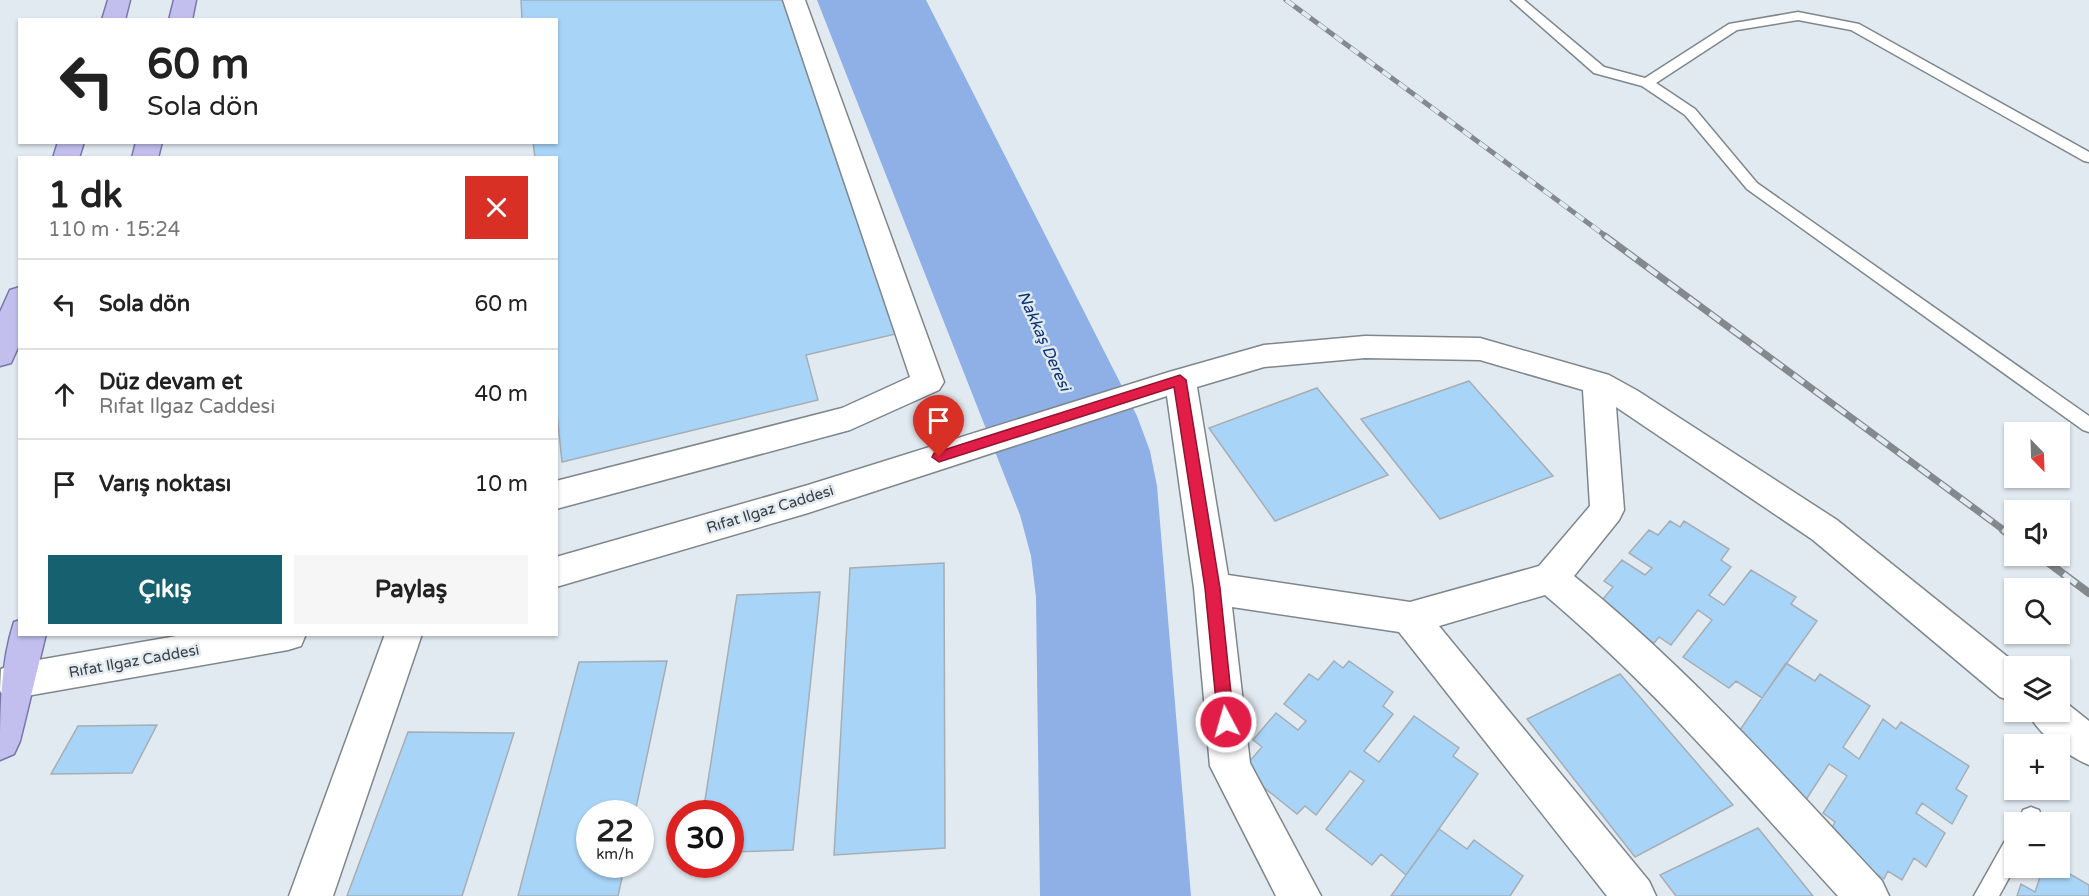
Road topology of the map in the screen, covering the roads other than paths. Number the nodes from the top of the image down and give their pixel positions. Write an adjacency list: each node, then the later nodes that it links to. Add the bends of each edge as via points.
1 (119, 0): 5 (main road)
2 (185, 0): 6 (main road)
3 (794, 0): 14 (street, via 928,382 850,418)
4 (1517, 0): 7 (lane, via 1599,70)
5 (113, 18)
6 (180, 18)
7 (1647, 83): 8 (lane, via 1733,27 1798,16 1855,27); 13 (lane, via 1690,112 1752,186)
8 (2089, 158)
9 (18, 303): 10 (main road)
10 (0, 355)
11 (1180, 380): 12 (street, Rıfat Ilgaz Caddesi, via 1264,356 1365,347 1480,349); 15 (street, Rıfat Ilgaz Caddesi, via 808,499); 17 (street)
12 (1598, 383): 16 (street, via 1607,510); 22 (street, Rıfat Ilgaz Caddesi, via 1825,530)
13 (2089, 425)
14 (558, 494)
15 (558, 571)
16 (1551, 578): 18 (street); 31 (street, via 1594,612 1667,682)
17 (1212, 588): 18 (street); 29 (street, via 1230,766)
18 (1410, 618): 30 (street)
19 (26, 636): 23 (main road)
20 (276, 636): 23 (street, Rıfat Ilgaz Caddesi)
21 (403, 636): 28 (street)
22 (2004, 677)
23 (15, 681): 25 (main road)
24 (2060, 722): 26 (street)
25 (0, 741)
26 (2089, 746)
27 (2004, 864): 32 (lane)
28 (311, 896)
29 (1299, 896)
30 (1634, 896)
31 (1867, 896)
32 (1986, 896)

